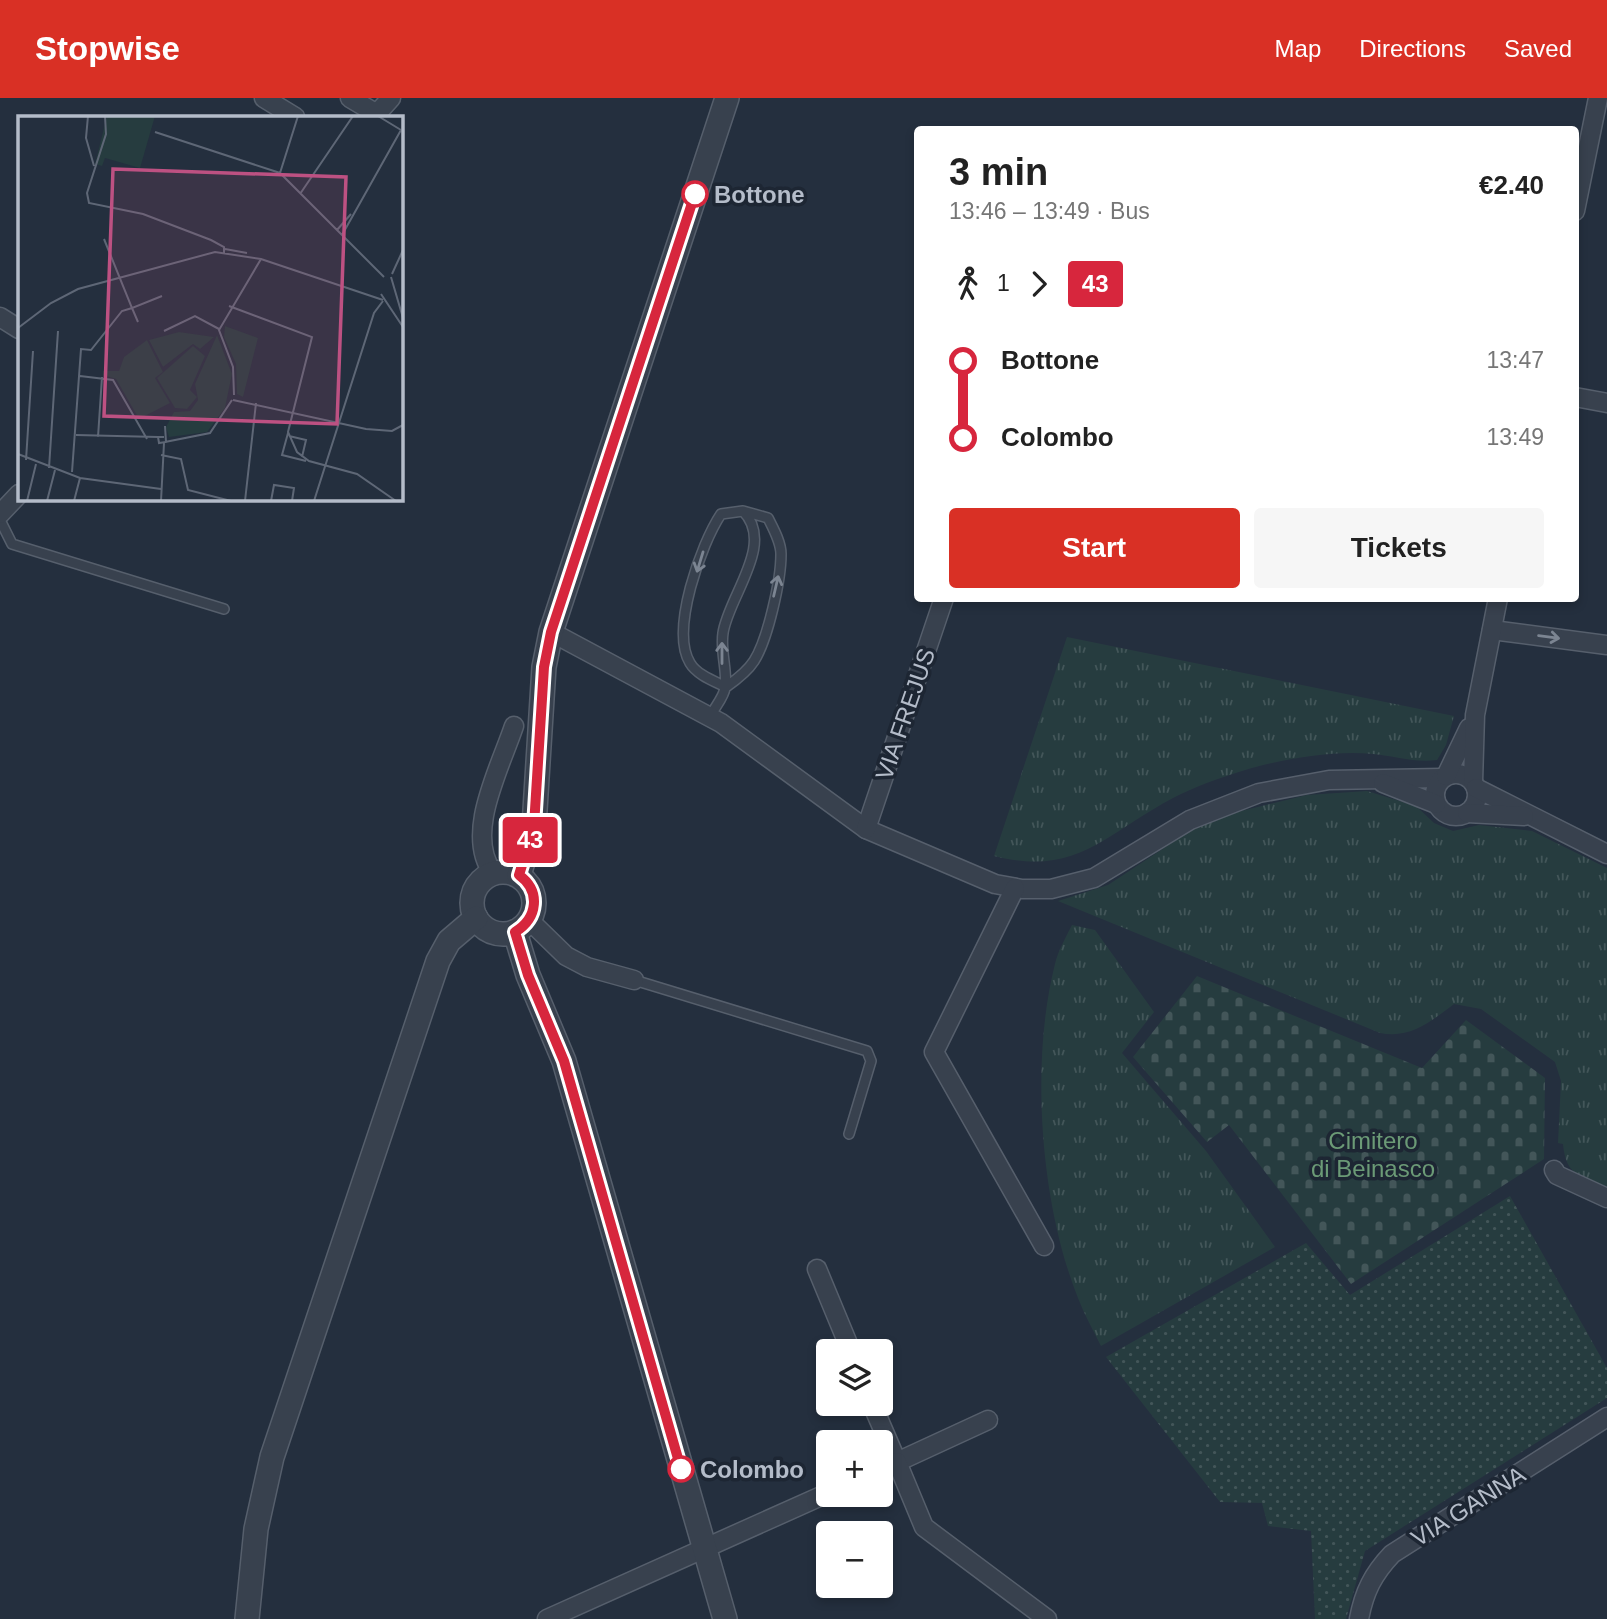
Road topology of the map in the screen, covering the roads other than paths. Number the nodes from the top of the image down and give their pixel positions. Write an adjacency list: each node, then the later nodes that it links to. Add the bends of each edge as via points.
1 (264, 98): 6 (street)
2 (350, 98): 7 (street)
3 (391, 98): 7 (street)
4 (727, 98): 21 (street)
5 (1598, 98): 8 (street)
6 (293, 116)
7 (375, 116)
8 (1579, 191)
9 (0, 317): 10 (street)
10 (18, 328)
11 (1579, 398): 12 (street)
12 (1607, 403)
13 (18, 495): 15 (street)
14 (743, 511): 23 (lane, one-way to 14, via 722,635 752,557 752,525); 23 (lane, one-way to 14, via 754,661 781,552 768,518); 23 (lane, one-way to 23, via 721,514 709,531 682,628 683,647 691,665)
15 (0, 514)
16 (0, 520): 19 (lane, via 12,544)
17 (943, 602): 33 (street, VIA FREJUS)
18 (1497, 602): 20 (street)
19 (225, 609)
20 (1492, 630): 22 (street, one-way to 22); 24 (street)
21 (551, 632): 25 (street); 36 (street, via 544,667 534,826)
22 (1607, 645)
23 (726, 687): 25 (lane)
24 (1475, 715): 27 (street); 29 (street)
25 (710, 717): 33 (street)
26 (514, 726): 35 (street, via 480,830 482,855)
27 (1444, 777): 28 (street); 29 (street, via 1458,773); 30 (street, via 1435,790)
28 (1370, 779): 30 (street); 37 (street, via 1293,784 1259,793 1189,820 1094,878 1051,890)
29 (1474, 785): 31 (street, via 1476,802); 32 (street)
30 (1436, 804): 31 (street, via 1451,816)
31 (1467, 813): 32 (street)
32 (1530, 817): 34 (street)
33 (866, 829): 37 (street, via 995,884)
34 (1607, 854)
35 (493, 873): 36 (street); 38 (street, via 475,890)
36 (519, 875): 39 (street, via 534,897 534,910)
37 (1015, 888): 44 (street, via 934,1052)
38 (476, 918): 39 (street, via 493,932); 53 (street, via 449,941 438,961 279,1435 262,1492)
39 (522, 926): 40 (street, via 587,967); 52 (street, via 528,975 564,1061)
40 (634, 980): 41 (lane, via 867,1051 872,1061)
41 (849, 1134)
42 (1554, 1170): 43 (street)
43 (1607, 1198)
44 (1044, 1246)
45 (817, 1269): 46 (street)
46 (846, 1339)
47 (1607, 1417): 57 (street, VIA GANNA, via 1392,1554 1365,1591)
48 (988, 1420): 49 (street)
49 (893, 1464)
50 (893, 1473): 56 (street, via 924,1527)
51 (816, 1498): 52 (street)
52 (704, 1548): 54 (street); 55 (street)
53 (247, 1619)
54 (547, 1619)
55 (725, 1619)
56 (1047, 1619)
57 (1359, 1619)

